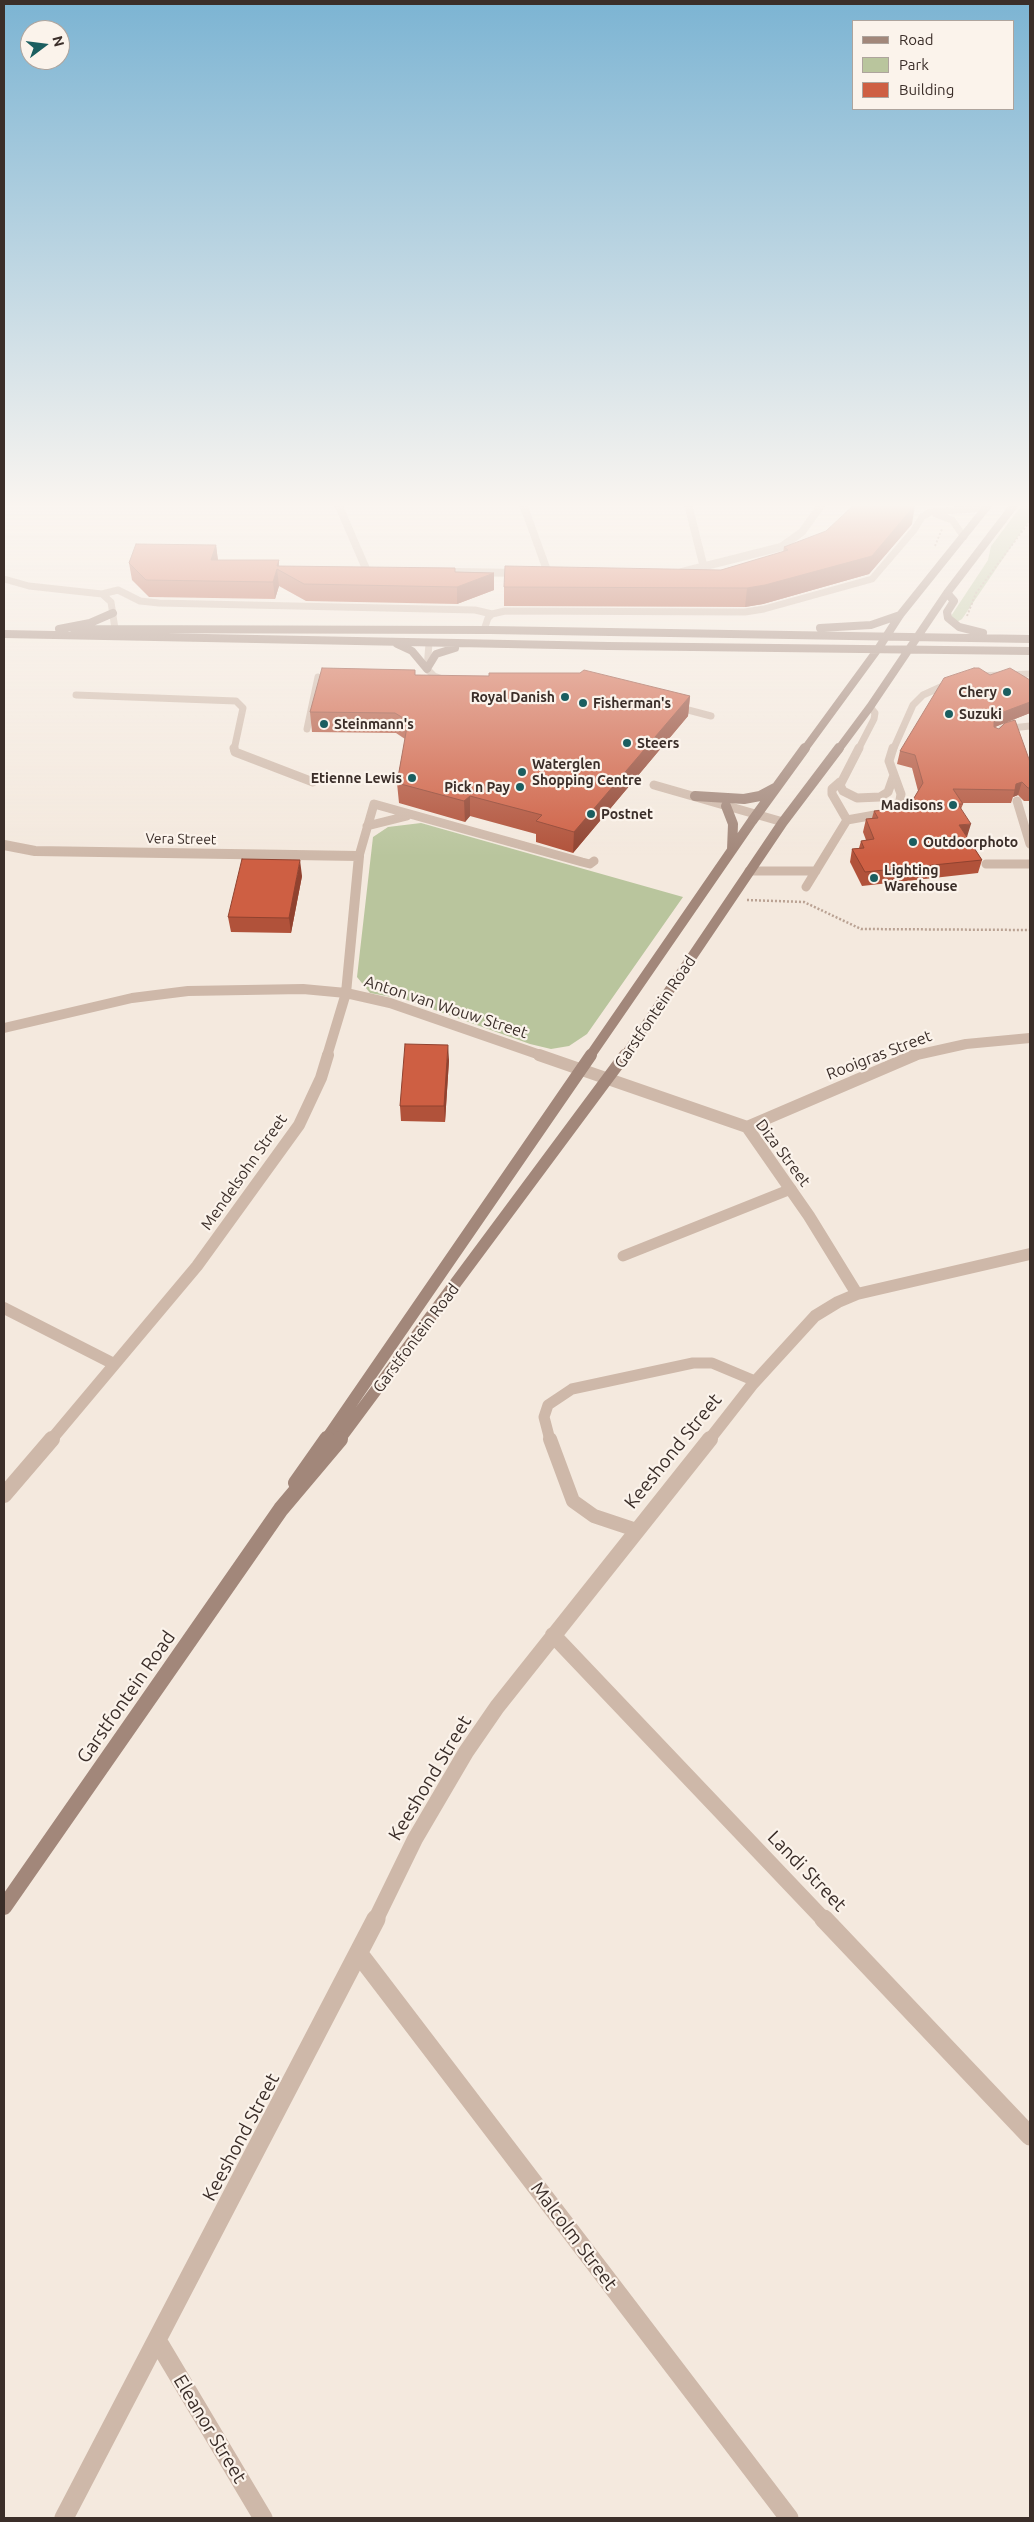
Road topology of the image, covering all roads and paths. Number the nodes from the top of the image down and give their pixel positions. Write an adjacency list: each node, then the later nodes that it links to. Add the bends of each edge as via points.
1 (93, 622): 10 (main road)
2 (114, 622): 12 (lane)
3 (487, 622): 14 (lane)
4 (881, 622): 16 (main road, via 794,629)
5 (896, 622): 19 (main road, Garstfontein Road)
6 (929, 622): 20 (main road, Garstfontein Road)
7 (953, 622): 9 (main road)
8 (961, 622): 9 (path)
9 (956, 625): 21 (main road)
10 (59, 628): 11 (main road); 12 (main road)
11 (4, 629)
12 (115, 629): 13 (main road); 17 (main road); 18 (main road)
13 (373, 630): 14 (main road); 24 (main road, via 410,635)
14 (484, 630): 16 (main road); 26 (main road, via 492,636 580,639)
15 (4, 634): 17 (main road)
16 (769, 635): 19 (main road)
17 (76, 637): 18 (main road)
18 (145, 638): 23 (main road)
19 (885, 638): 20 (main road); 27 (main road, Garstfontein Road)
20 (918, 638): 21 (main road); 28 (main road, Garstfontein Road)
21 (1005, 639): 22 (main road)
22 (1030, 639)
23 (380, 642): 24 (main road); 30 (main road, via 409,649)
24 (430, 643): 25 (main road); 30 (lane)
25 (510, 644): 26 (main road); 30 (main road, via 448,649 433,656)
26 (608, 646): 27 (main road)
27 (878, 649): 28 (main road); 45 (main road, Garstfontein Road)
28 (910, 650): 29 (main road); 36 (main road, Garstfontein Road)
29 (1030, 651)
30 (426, 671): 33 (lane)
31 (1030, 674): 41 (lane, via 970,676 929,690 913,705 897,737 890,761)
32 (318, 677): 39 (lane)
33 (456, 681)
34 (76, 695): 42 (lane, via 236,701 243,708 234,752)
35 (664, 704): 37 (lane)
36 (870, 707): 43 (lane, via 875,713 874,719); 52 (main road, Garstfontein Road)
37 (711, 716)
38 (1030, 726): 40 (lane, via 1004,729)
39 (307, 729)
40 (995, 734)
41 (894, 775): 43 (lane, via 888,792 873,799 847,794 841,789); 51 (lane, via 902,794 899,806)
42 (314, 782)
43 (840, 782): 51 (lane, via 832,789 832,794)
44 (654, 785): 46 (lane)
45 (780, 785): 46 (main road, via 766,794 744,799); 49 (main road, Garstfontein Road)
46 (695, 796): 48 (lane)
47 (1017, 801): 54 (lane)
48 (726, 806): 49 (lane); 56 (main road, via 733,824)
49 (757, 814): 52 (lane); 56 (main road, Garstfontein Road)
50 (414, 816): 53 (lane); 53 (lane, Mendelsohn Street, via 374,804); 58 (lane, via 585,863)
51 (847, 820): 62 (lane)
52 (782, 822): 61 (main road, Garstfontein Road)
53 (367, 826): 57 (lane, Mendelsohn Street)
54 (1030, 844)
55 (4, 845): 57 (street, Vera Street, via 35,851)
56 (731, 852): 69 (main road, Garstfontein Road)
57 (359, 856): 66 (street, Mendelsohn Street)
58 (594, 862)
59 (986, 864): 60 (lane)
60 (1030, 864)
61 (749, 871): 62 (lane); 64 (main road, Garstfontein Road)
62 (816, 871): 63 (lane)
63 (806, 886)
64 (732, 899): 65 (path, via 804,902 861,929); 70 (main road, Garstfontein Road)
65 (1030, 930)
66 (346, 994): 67 (street, Anton van Wouw Street, via 284,988 188,990 132,998); 69 (street, Anton van Wouw Street, via 415,1011); 77 (street, Mendelsohn Street, via 321,1078 292,1136 213,1245)
67 (4, 1028)
68 (1030, 1038): 71 (street, Rooigras Street, via 966,1044 914,1056)
69 (580, 1069): 70 (street, Anton van Wouw Street); 80 (main road, Garstfontein Road, via 302,1473)
70 (609, 1079): 71 (street, Diza Street); 80 (main road, Garstfontein Road, via 448,1297)
71 (747, 1127): 72 (street, Diza Street)
72 (791, 1189): 74 (lane); 75 (street, Diza Street)
73 (1030, 1254): 75 (street, Keeshond Street)
74 (623, 1256)
75 (857, 1294): 78 (street, Keeshond Street, via 815,1316)
76 (4, 1308): 77 (street)
77 (114, 1364): 79 (street, Mendelsohn Street)
78 (755, 1381): 81 (street, Keeshond Street); 81 (lane, via 712,1363 693,1363 572,1389 548,1405 544,1417 554,1454 573,1500 594,1516)
79 (4, 1495)
80 (281, 1509): 83 (main road, Garstfontein Road)
81 (636, 1530): 82 (street, Keeshond Street)
82 (553, 1635): 84 (street, Keeshond Street, via 466,1752 415,1839); 85 (street, Landi Street)
83 (4, 1907)
84 (359, 1954): 86 (street, Keeshond Street); 89 (street, Malcolm Street)
85 (1030, 2136)
86 (157, 2340): 87 (street, Keeshond Street); 88 (street, Eleanor Street)
87 (64, 2518)
88 (263, 2518)
89 (789, 2518)

